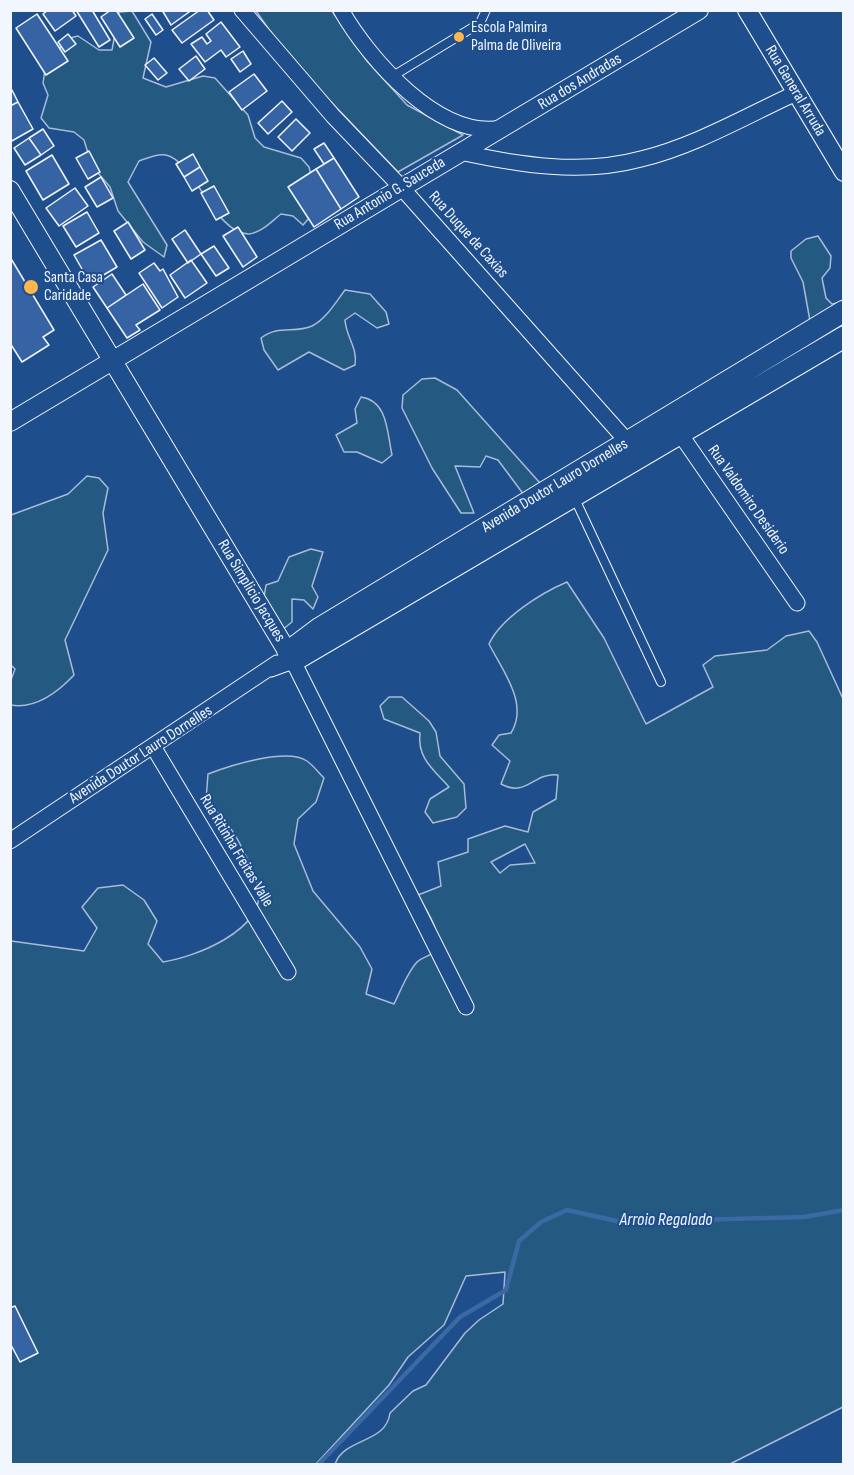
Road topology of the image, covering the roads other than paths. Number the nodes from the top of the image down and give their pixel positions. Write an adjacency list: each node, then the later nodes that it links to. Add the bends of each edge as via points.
1 (242, 10): 11 (street, Rua Duque de Caxias, via 333,116)
2 (341, 10): 6 (street, via 350,27)
3 (486, 10): 6 (lane, via 480,23)
4 (699, 10): 8 (street, Rua dos Andradas)
5 (747, 10): 7 (street, Rua General Arruda)
6 (393, 76): 8 (street, via 427,107 450,119 477,129)
7 (796, 93): 9 (street, Rua Antonio G. Sauceda, via 679,147 640,160 563,167 510,163); 10 (street, Rua General Arruda)
8 (506, 127): 9 (street, Rua dos Andradas)
9 (460, 152): 11 (street, Rua Antonio G. Sauceda)
10 (843, 172)
11 (401, 187): 15 (street, Rua Antonio G. Sauceda); 18 (street, Rua Duque de Caxias)
12 (10, 190): 15 (street, Rua Simplicio Jacques)
13 (843, 311): 17 (main road, Avenida Doutor Lauro Dornelles)
14 (843, 337): 17 (main road, Avenida Doutor Lauro Dornelles)
15 (111, 361): 16 (street, Rua Antonio G. Sauceda); 21 (street, Rua Simplicio Jacques)
16 (10, 422)
17 (674, 425): 18 (main road, Avenida Doutor Lauro Dornelles); 20 (street, Rua Valdomiro Desiderio)
18 (635, 450): 19 (main road, Avenida Doutor Lauro Dornelles); 21 (main road, Avenida Doutor Lauro Dornelles, via 320,628)
19 (574, 497): 21 (main road, Avenida Doutor Lauro Dornelles); 22 (lane)
20 (796, 603)
21 (291, 657): 23 (street, Avenida Doutor Lauro Dornelles); 26 (street, Rua Simplicio Jacques)
22 (661, 682)
23 (154, 747): 24 (street, Avenida Doutor Lauro Dornelles); 25 (street, Rua Ritinha Freitas Valle)
24 (10, 841)
25 (288, 972)
26 (466, 1007)

